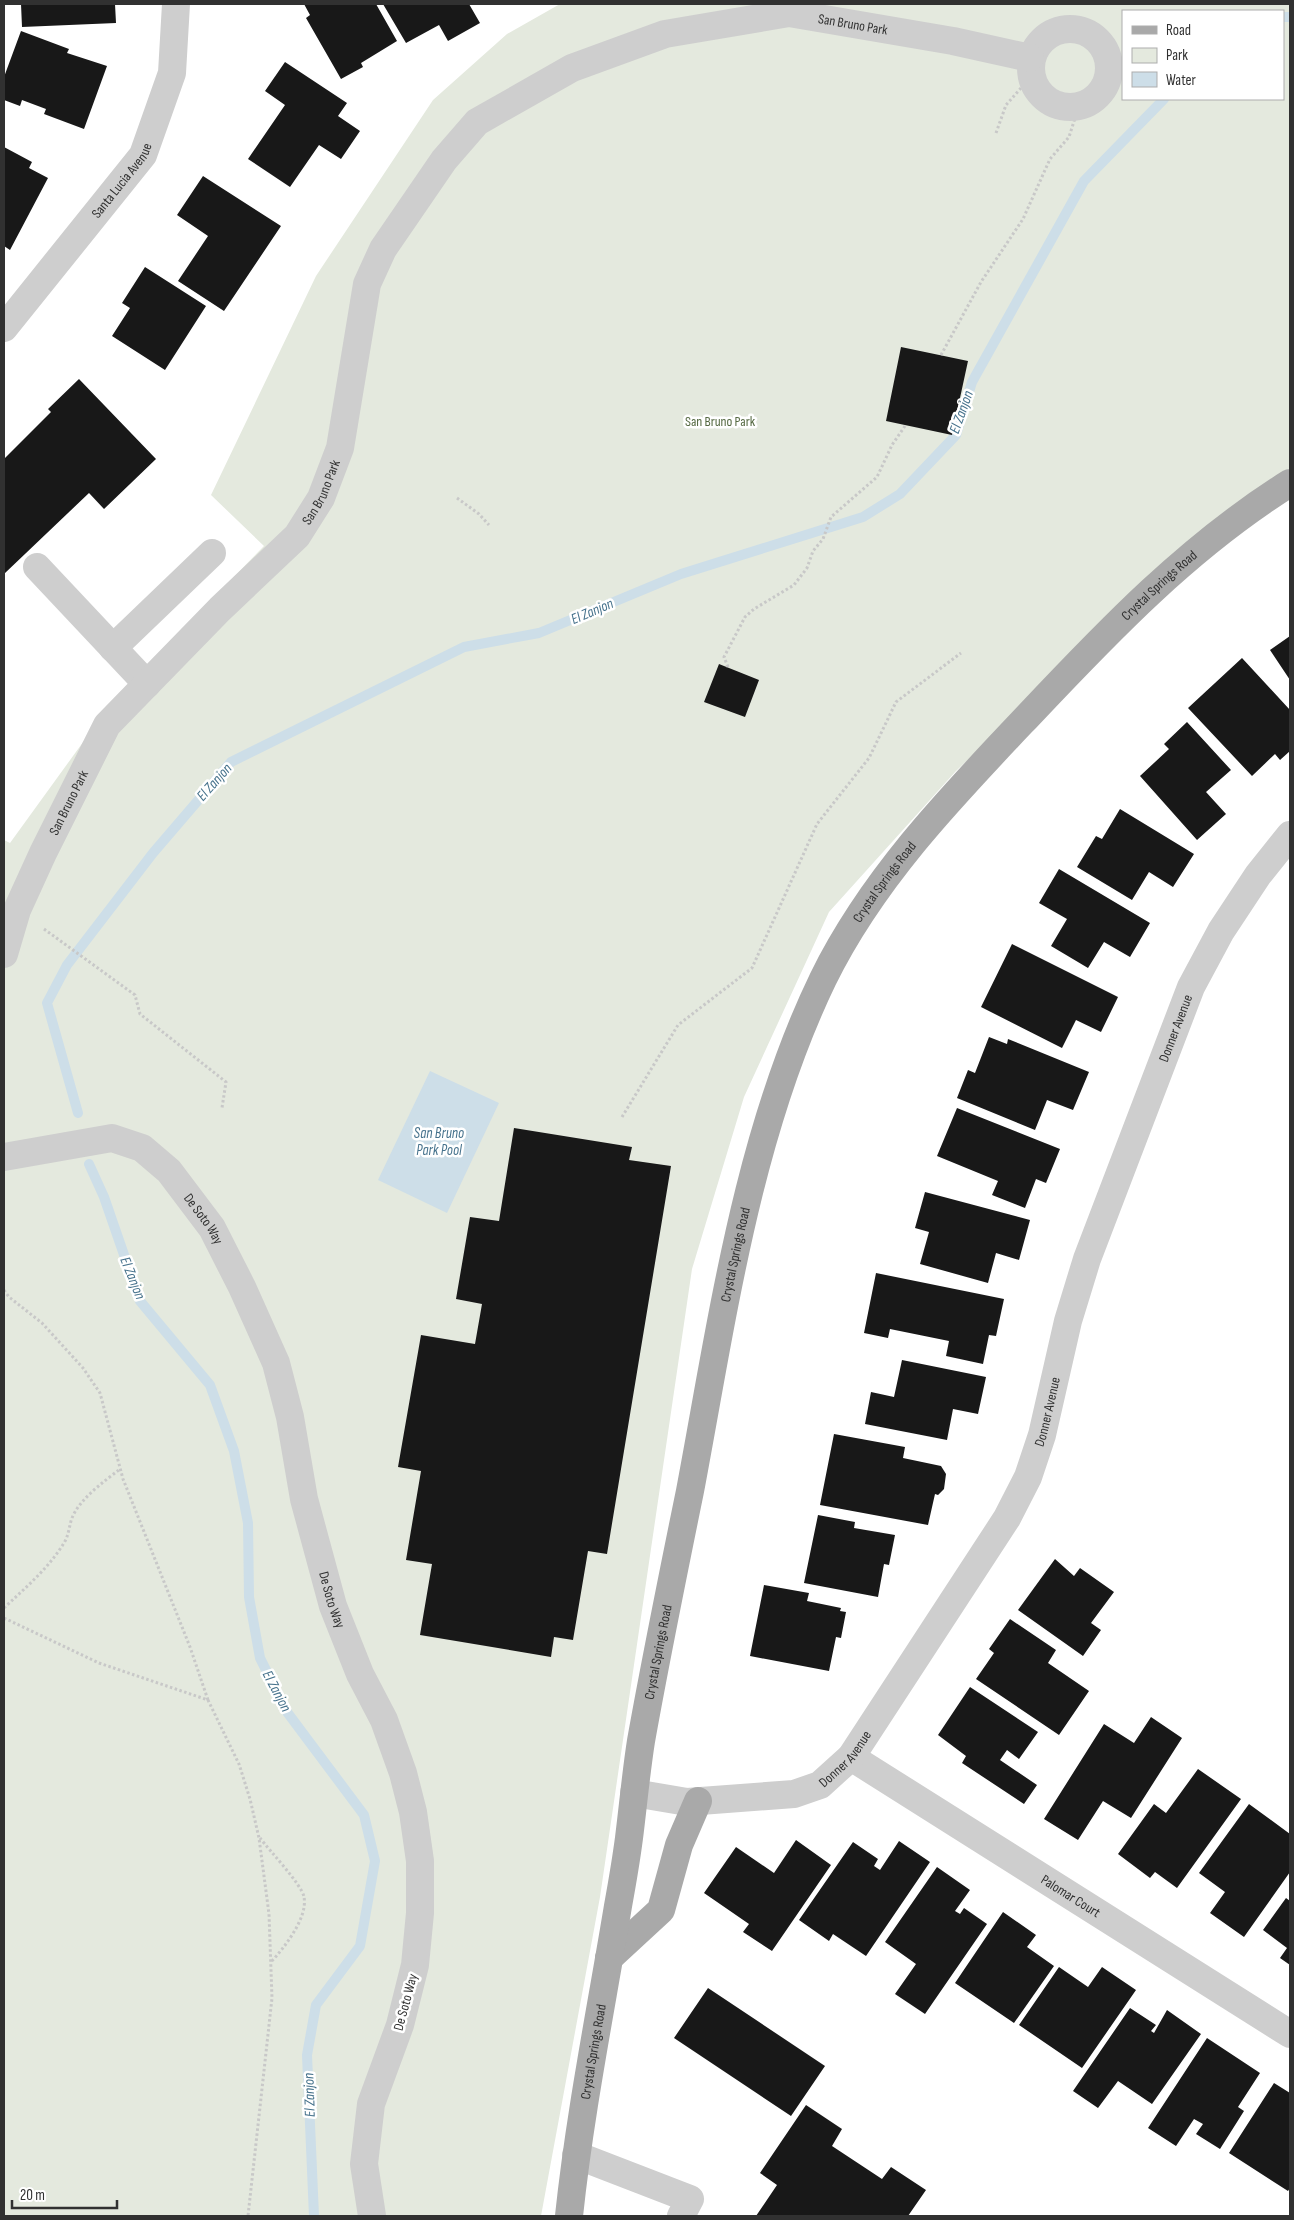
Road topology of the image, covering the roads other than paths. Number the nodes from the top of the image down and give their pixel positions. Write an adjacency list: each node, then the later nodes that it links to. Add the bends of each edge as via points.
1 (176, 4): 4 (street, Santa Lucia Avenue, via 172,73 143,155)
2 (1030, 58): 3 (street, via 1046,36 1067,28 1088,32 1103,45); 3 (street, via 1030,77 1039,94 1054,105 1075,108 1091,102); 9 (street, San Bruno Park, via 953,41 789,13 664,34 572,68 477,122 444,160 383,249 367,284 340,448 321,498 297,536)
3 (1116, 79)
4 (4, 328)
5 (1290, 483): 14 (main road, Crystal Springs Road, via 1203,544 1142,598 979,768 907,849 861,912 823,980 759,1151 737,1245)
6 (212, 554): 8 (street)
7 (37, 567): 8 (street)
8 (114, 648): 9 (street)
9 (147, 684): 11 (street, San Bruno Park, via 107,724 17,910)
10 (1290, 835): 13 (street, Donner Avenue, via 1258,874 1221,931 1192,987 1087,1259 1068,1321 1042,1435 1028,1477 1006,1518)
11 (4, 954)
12 (4, 1157): 19 (street, De Soto Way, via 112,1138 142,1148 169,1170 212,1228 276,1363 290,1417 304,1499 332,1606 360,1674 384,1720 403,1773 413,1812 420,1862 415,1965 400,2025 371,2104 364,2164)
13 (851, 1757): 15 (street, Donner Avenue, via 820,1785 794,1794); 17 (street, Palomar Court)
14 (634, 1793): 15 (street, Donner Avenue); 16 (main road, Crystal Springs Road)
15 (698, 1801): 16 (main road, via 679,1845 660,1910)
16 (609, 1958): 18 (main road, Crystal Springs Road)
17 (1290, 2034)
18 (576, 2155): 20 (main road, Crystal Springs Road); 21 (street, via 690,2199)
19 (372, 2216)
20 (569, 2216)
21 (681, 2216)

